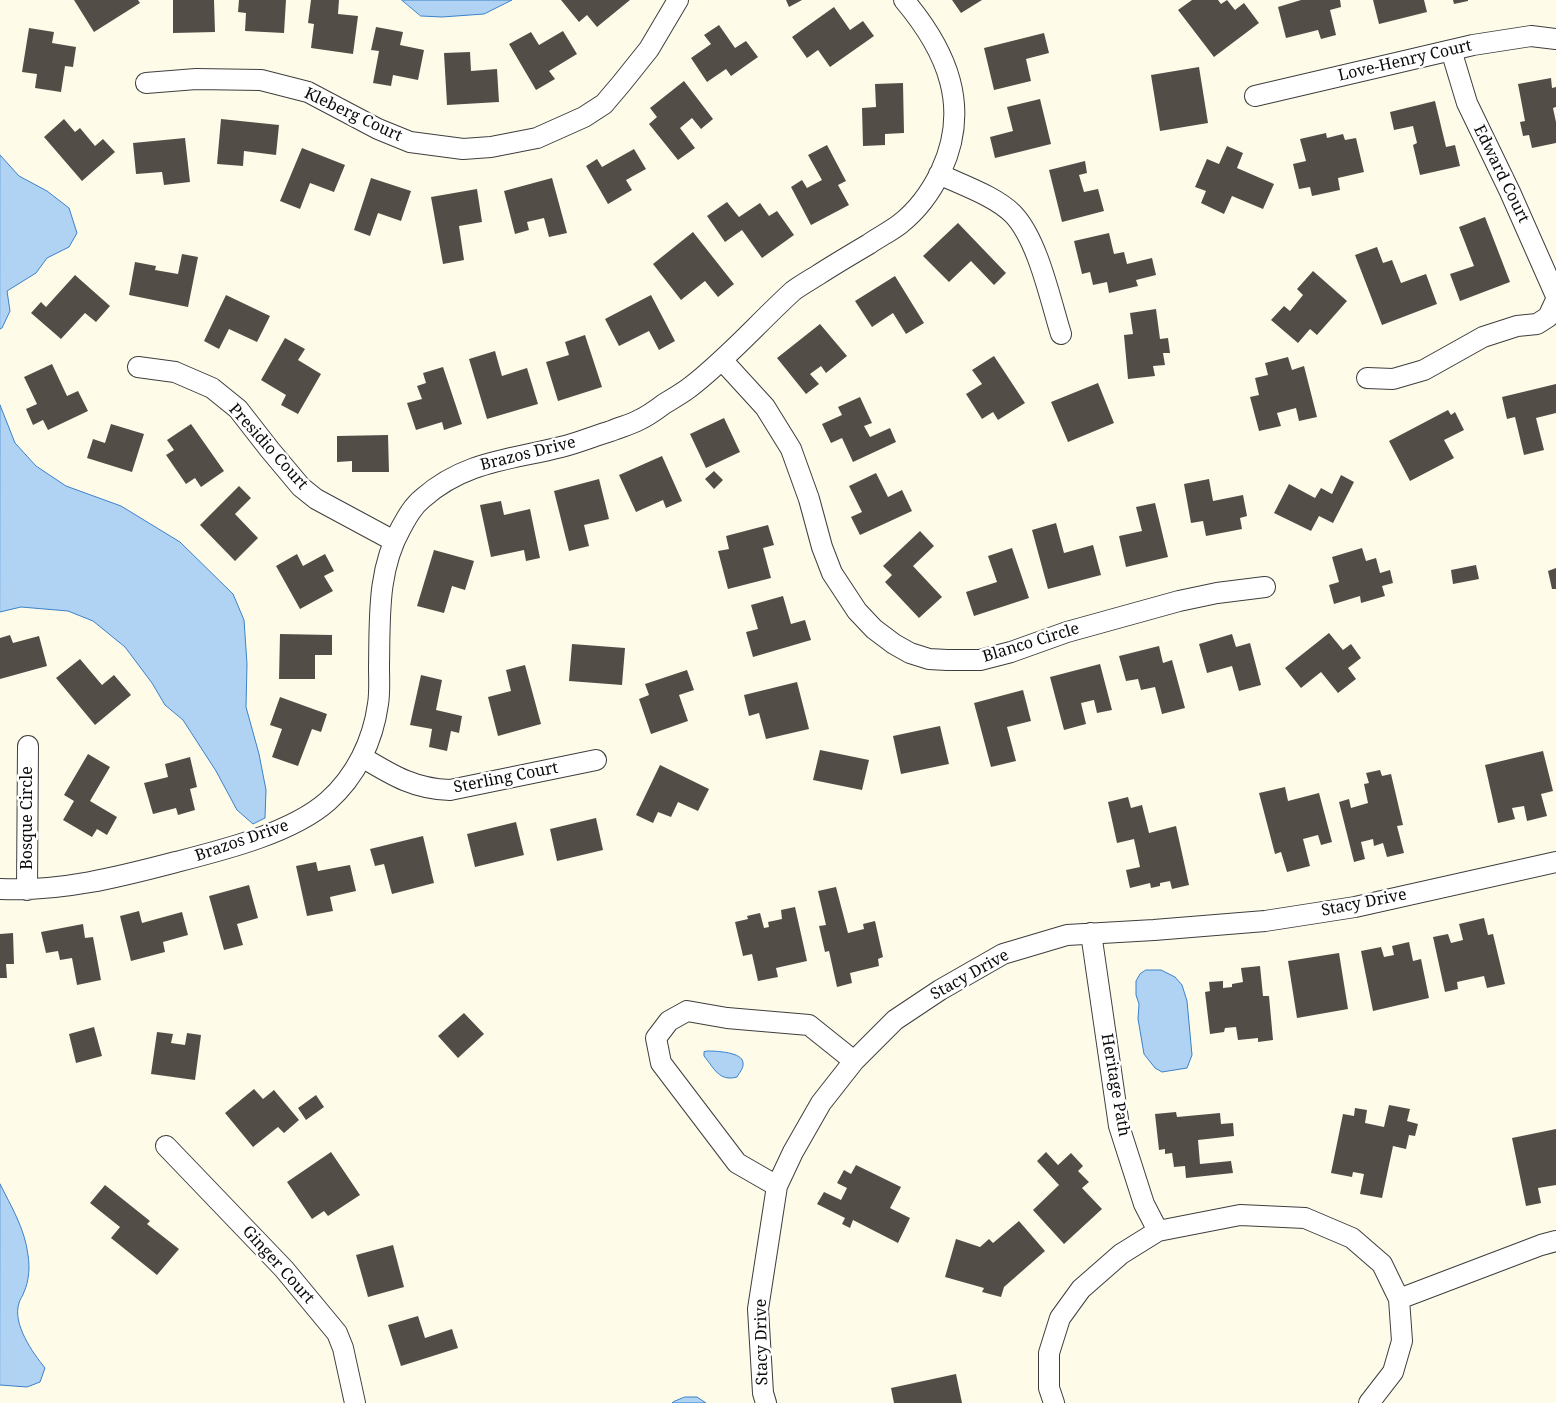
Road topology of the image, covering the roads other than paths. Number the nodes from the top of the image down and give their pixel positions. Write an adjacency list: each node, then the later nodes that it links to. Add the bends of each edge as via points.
1 (678, 0): 5 (street, Kleberg Court, via 649,49 604,104 584,117 536,138 491,147 463,149 410,142 308,92 261,80 196,79)
2 (904, 0): 7 (street, Brazos Drive, via 933,40 954,94 954,128 949,153)
3 (1556, 39): 4 (street, Love-Henry Court, via 1530,36)
4 (1451, 50): 6 (street, Love-Henry Court); 8 (street, Edward Court, via 1467,103)
5 (146, 83)
6 (1255, 96)
7 (939, 174): 10 (street, via 979,192 1013,214 1034,249); 11 (street, Brazos Drive, via 926,198 898,226 796,289)
8 (1556, 296)
9 (1556, 300): 13 (street, via 1548,317 1537,324 1517,326 1483,337 1424,370 1393,379)
10 (1061, 334)
11 (722, 360): 14 (street, Brazos Drive, via 688,389 638,420 564,446 485,463 464,471 421,500 409,513); 15 (street, Blanco Circle, via 765,407 791,449 832,573 857,612 874,629 910,652 929,658 980,660 1179,601)
12 (138, 367): 14 (street, Presidio Court, via 174,372 212,388 238,409 301,487 316,499)
13 (1367, 378)
14 (394, 541): 17 (street, Brazos Drive, via 381,587 378,702 370,740)
15 (1265, 586)
16 (28, 746): 21 (street, Bosque Circle)
17 (362, 757): 18 (street, Sterling Court, via 393,775 437,790); 21 (street, Brazos Drive, via 327,802 293,824 228,848 115,878)
18 (596, 760)
19 (1556, 862): 22 (street, Stacy Drive, via 1355,907 1266,921)
20 (0, 889): 21 (street, Brazos Drive)
21 (27, 890)
22 (1091, 933): 23 (street, Stacy Drive, via 1067,935 1003,954 895,1020); 26 (street, Heritage Path, via 1119,1126 1144,1204)
23 (854, 1060): 25 (street, Stacy Drive, via 822,1103); 25 (street, via 809,1025 727,1018 687,1010 669,1021 656,1038 661,1064 737,1163)
24 (166, 1146): 29 (street, Ginger Court, via 284,1269 337,1333)
25 (777, 1186): 30 (street, Stacy Drive, via 758,1310)
26 (1158, 1231): 28 (street, via 1240,1215 1305,1218 1352,1238 1382,1264); 31 (street, via 1121,1254 1081,1289 1060,1318 1049,1353 1049,1388)
27 (1556, 1241): 28 (street)
28 (1399, 1299): 32 (street, via 1402,1341 1393,1372)
29 (355, 1403)
30 (766, 1403)
31 (1054, 1403)
32 (1369, 1403)

